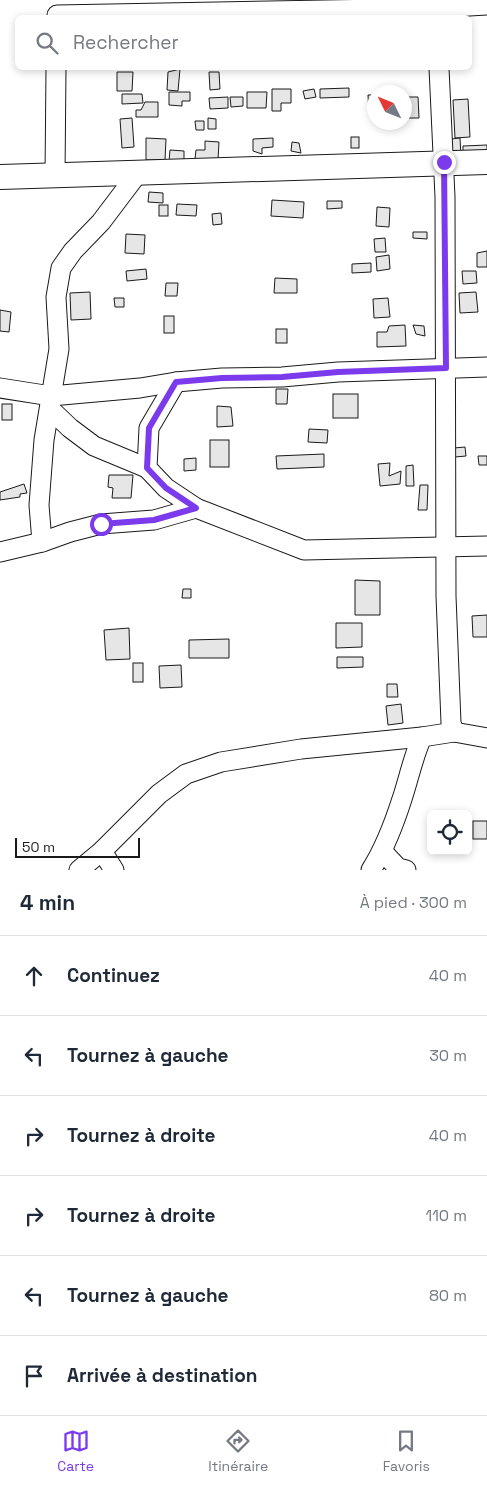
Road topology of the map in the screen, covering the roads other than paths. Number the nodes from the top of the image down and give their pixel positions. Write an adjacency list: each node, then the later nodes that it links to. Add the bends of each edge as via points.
1 (487, 5): 2 (street)
2 (435, 8): 3 (street)
3 (57, 11)
4 (56, 70): 9 (street)
5 (438, 70): 6 (street)
6 (444, 162): 7 (main road); 8 (main road); 12 (street)
7 (487, 162)
8 (138, 173): 9 (main road); 15 (street, via 61,268 56,297 59,350)
9 (55, 176): 10 (main road)
10 (0, 177)
11 (487, 367): 12 (street)
12 (446, 368): 13 (street); 19 (street)
13 (176, 382): 15 (street); 16 (street, via 149,428)
14 (0, 388): 15 (street)
15 (50, 403): 16 (street, via 70,428 94,446); 18 (street, via 39,506)
16 (147, 468): 17 (street, via 166,488)
17 (196, 508): 18 (street, via 154,520 101,524); 19 (street, via 304,550)
18 (42, 542): 21 (street)
19 (447, 546): 20 (street); 22 (street, via 451,723)
20 (487, 546)
21 (0, 552)
22 (454, 732): 23 (street); 24 (street)
23 (422, 737): 25 (street, via 221,762 186,774 159,794); 26 (street)
24 (487, 738)
25 (102, 851): 27 (street); 28 (street)
26 (383, 852): 29 (street); 30 (street, via 398,868)
27 (79, 870)
28 (114, 870)
29 (372, 870)
30 (406, 870)

